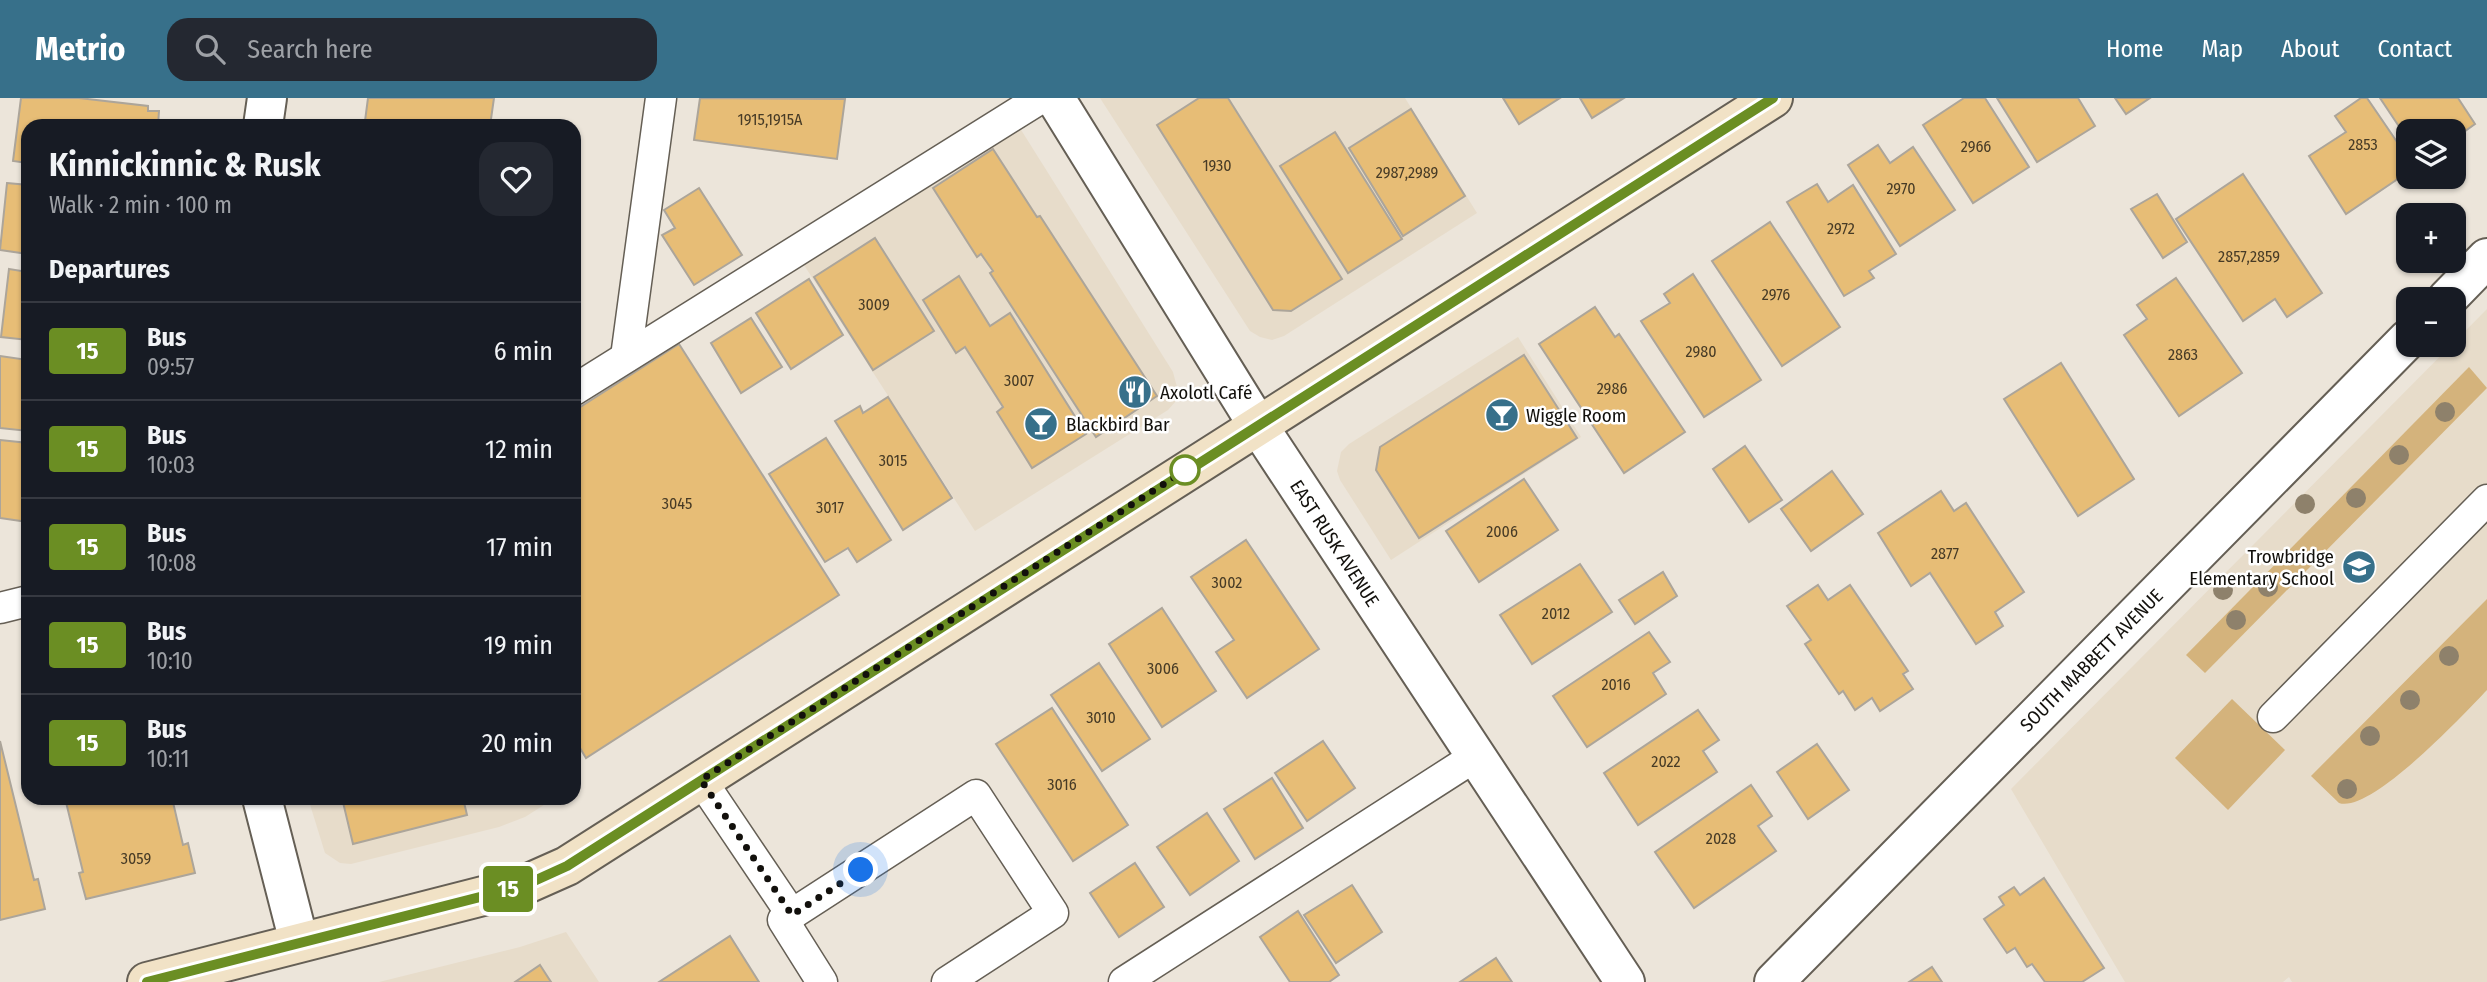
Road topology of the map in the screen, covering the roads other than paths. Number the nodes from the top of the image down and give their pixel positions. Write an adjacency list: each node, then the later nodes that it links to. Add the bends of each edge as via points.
1 (267, 98): 6 (street)
2 (661, 98): 10 (lane)
3 (1041, 98): 10 (lane)
4 (1055, 98): 12 (street, EAST RUSK AVENUE)
5 (1773, 98): 12 (main road)
6 (264, 119)
7 (2487, 258): 8 (street)
8 (2459, 287)
9 (2396, 351): 27 (street, SOUTH MABBETT AVENUE)
10 (626, 357): 11 (lane)
11 (581, 386)
12 (1258, 424): 17 (street, EAST RUSK AVENUE); 18 (main road)
13 (2487, 500): 16 (lane)
14 (21, 603): 15 (lane)
15 (0, 608)
16 (2273, 717)
17 (1476, 756): 25 (lane); 26 (street, EAST RUSK AVENUE)
18 (701, 780): 20 (lane); 21 (main road, via 567,866 523,886)
19 (264, 805): 21 (street)
20 (792, 915): 23 (lane, via 783,920); 24 (lane, via 976,795 1053,913)
21 (299, 942): 22 (main road)
22 (147, 982)
23 (822, 982)
24 (947, 982)
25 (1124, 982)
26 (1625, 982)
27 (1774, 982)

